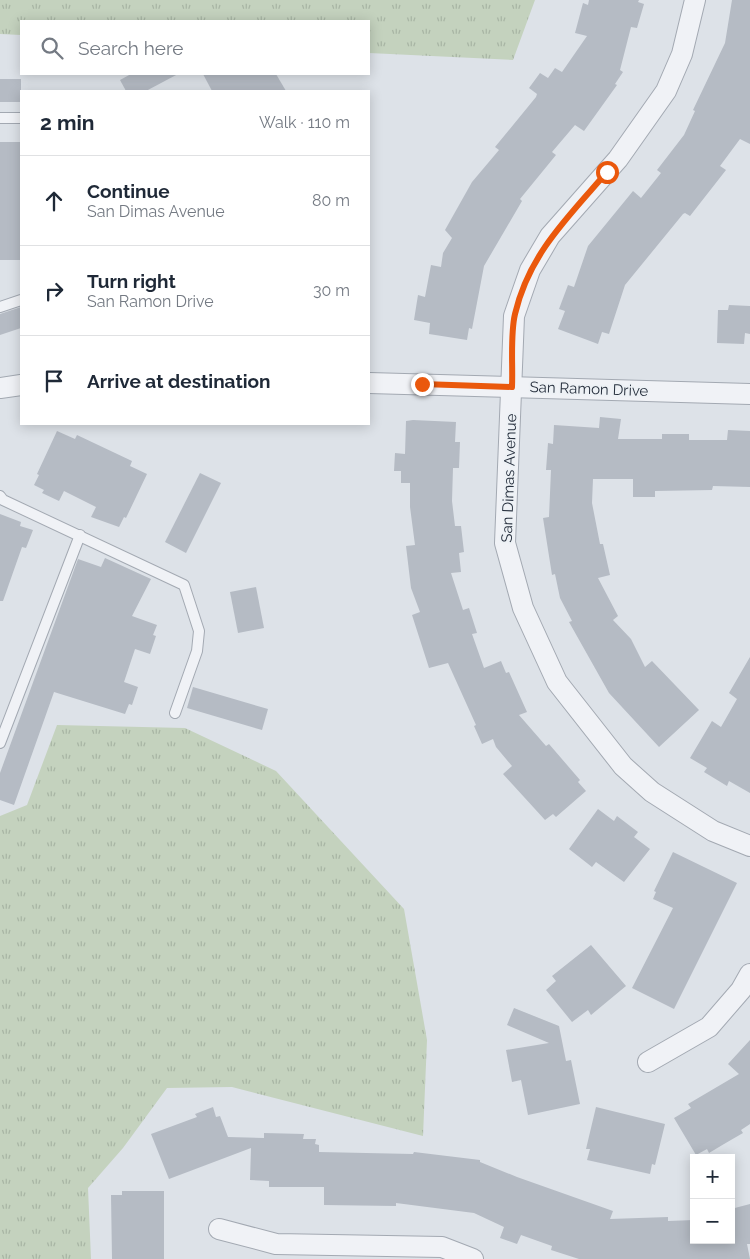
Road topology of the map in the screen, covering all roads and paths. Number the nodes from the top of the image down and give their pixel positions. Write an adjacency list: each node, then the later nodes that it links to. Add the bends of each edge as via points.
1 (695, 0): 8 (street, San Dimas Avenue, via 682,54 666,91 618,159 550,236 530,270 514,316)
2 (0, 118): 3 (lane)
3 (20, 118)
4 (20, 300): 5 (lane)
5 (0, 307)
6 (370, 383): 8 (street, San Ramon Drive)
7 (20, 385): 9 (street)
8 (512, 387): 10 (street, San Ramon Drive); 15 (street, San Dimas Avenue, via 505,543 523,608 557,682 623,766 652,792 713,831)
9 (0, 388)
10 (750, 394)
11 (0, 496): 12 (lane)
12 (80, 535): 13 (lane, via 184,585 200,630 197,651); 14 (lane)
13 (175, 713)
14 (0, 743)
15 (750, 846)
16 (750, 974): 17 (street, via 741,990 709,1027)
17 (648, 1062)
18 (219, 1229): 19 (street, via 276,1244 442,1247)
19 (473, 1259)

